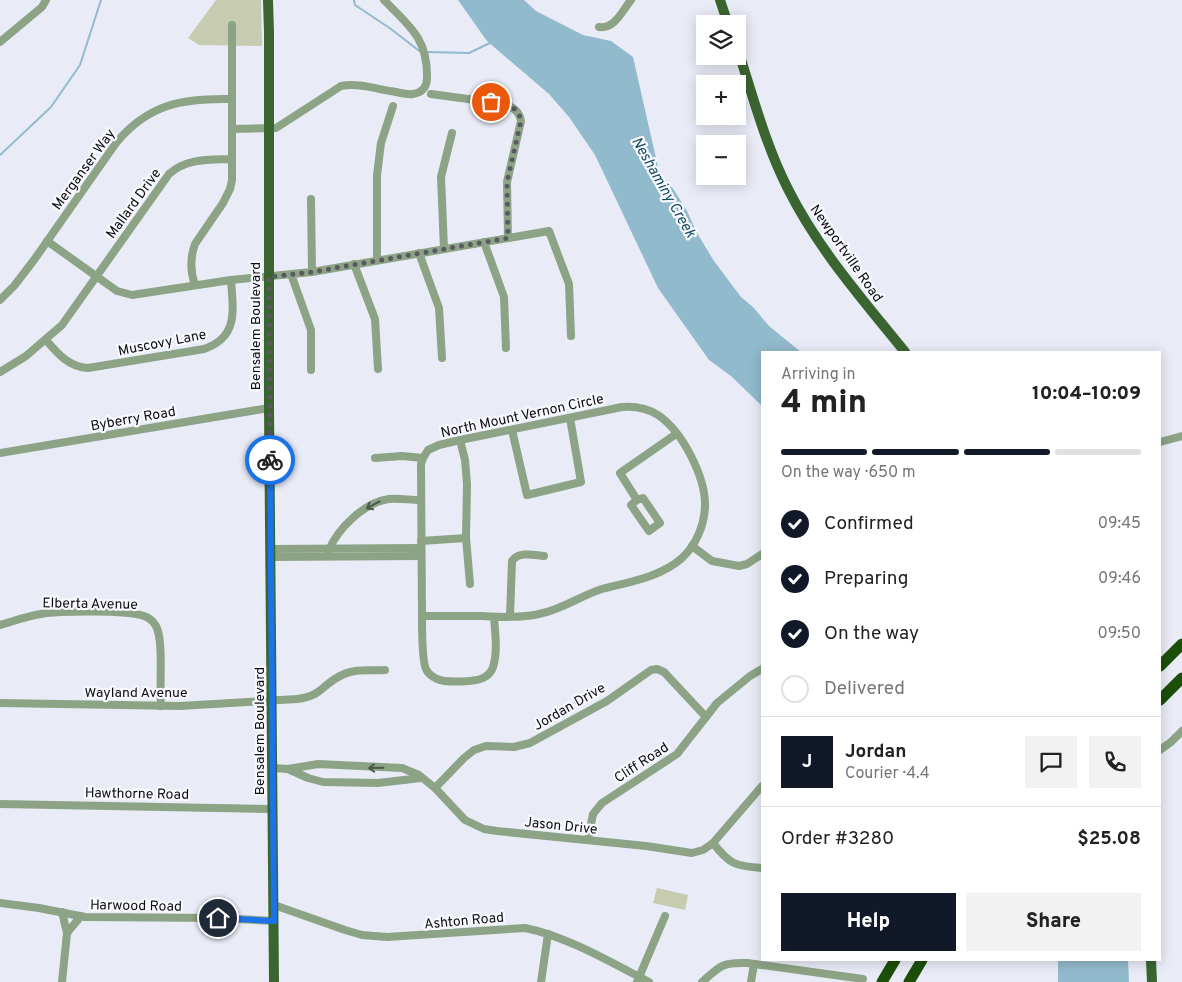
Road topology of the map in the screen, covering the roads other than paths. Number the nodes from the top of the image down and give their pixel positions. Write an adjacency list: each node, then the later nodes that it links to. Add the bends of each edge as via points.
1 (46, 0): 9 (street)
2 (268, 0): 15 (main road, Bensalem Boulevard)
3 (384, 0): 15 (street, via 410,25 423,46 427,82 424,89 406,94 352,84 341,86 276,128)
4 (631, 0): 8 (street, via 612,24)
5 (720, 0): 6 (main road)
6 (725, 15)
7 (232, 25): 12 (street)
8 (599, 27)
9 (0, 42)
10 (743, 65): 36 (main road, Newportville Road, via 773,156 794,200 828,256)
11 (431, 94): 19 (street, via 505,104 519,113 521,121 507,182)
12 (231, 99): 14 (street); 20 (street, Merganser Way, via 179,102 139,120 116,143)
13 (393, 106): 24 (street, via 381,143 377,176)
14 (232, 129): 15 (street); 17 (street)
15 (269, 129): 29 (main road, Bensalem Boulevard)
16 (452, 133): 22 (street, via 441,177)
17 (232, 159): 28 (street, Mallard Drive, via 192,161 169,174); 31 (street, via 232,180 227,198 193,250 191,264)
18 (312, 199): 26 (street)
19 (508, 238): 21 (street); 33 (street, via 549,231 569,284)
20 (47, 241): 28 (street); 32 (street, Merganser Way)
21 (484, 242): 22 (street); 35 (street, via 504,297)
22 (444, 248): 23 (street)
23 (419, 253): 24 (street); 37 (street, via 439,308)
24 (377, 260): 25 (street)
25 (354, 264): 26 (street); 38 (street, via 375,319)
26 (312, 272): 27 (street)
27 (291, 274): 29 (street); 39 (street, via 310,330)
28 (97, 277): 31 (street, via 117,291 132,296); 34 (street, Mallard Drive)
29 (269, 277): 30 (street); 41 (main road, Bensalem Boulevard)
30 (231, 280): 31 (street); 34 (street, Muscovy Lane, via 231,325 221,340 210,347 88,368 68,362)
31 (196, 285)
32 (0, 300)
33 (571, 336)
34 (46, 340): 40 (street, Mallard Drive)
35 (506, 348)
36 (904, 351)
37 (442, 358)
38 (378, 369)
39 (311, 370)
40 (0, 372)
41 (269, 408): 48 (street, Byberry Road); 57 (main road, Bensalem Boulevard)
42 (570, 418): 43 (street, North Mount Vernon Circle); 43 (street, via 581,482 527,495); 44 (street, North Mount Vernon Circle, via 622,407 640,408 664,419)
43 (512, 430): 46 (street, North Mount Vernon Circle)
44 (676, 434): 51 (street, via 620,473); 54 (street, North Mount Vernon Circle, via 699,474 705,504 701,526)
45 (1182, 436): 47 (street)
46 (460, 440): 50 (street, North Mount Vernon Circle, via 432,447); 53 (street, via 468,484)
47 (1161, 442)
48 (0, 453)
49 (375, 458): 50 (street)
50 (423, 458): 52 (street)
51 (635, 497)
52 (420, 500): 55 (street); 56 (street, one-way to 56, via 379,501 343,528 334,537)
53 (466, 538): 55 (street); 60 (street)
54 (692, 546): 58 (street, via 712,560 739,566); 62 (street, via 663,571 595,591 554,610)
55 (421, 548): 56 (street); 57 (street); 61 (street)
56 (329, 550): 57 (street)
57 (271, 553): 71 (main road, Bensalem Boulevard)
58 (761, 555)
59 (544, 556): 62 (street, via 519,555 512,561)
60 (470, 584)
61 (422, 616): 63 (street); 63 (street, via 425,667 436,679 448,681 480,680 490,672 495,660)
62 (510, 616): 63 (street)
63 (494, 617)
64 (0, 625): 73 (street, Elberta Avenue, via 49,613 124,613 147,617 155,624 159,636)
65 (1182, 644): 66 (highway)
66 (1161, 665)
67 (385, 670): 71 (street, Wayland Avenue, via 350,672 312,696)
68 (761, 670): 74 (street, Cliff Road, via 725,696)
69 (1182, 678): 70 (highway)
70 (1161, 699)
71 (272, 700): 73 (street, Wayland Avenue); 77 (main road, Bensalem Boulevard)
72 (0, 703): 73 (street, Wayland Avenue)
73 (161, 706)
74 (706, 717): 81 (street, Jordan Drive, via 664,672 651,670 607,701 530,743 474,750); 84 (street, Cliff Road, via 677,754 597,808 591,820)
75 (1182, 731): 76 (street)
76 (1161, 749)
77 (273, 768): 78 (street, Jason Drive); 83 (main road, Bensalem Boulevard)
78 (288, 769): 79 (street, Jason Drive, via 323,782 378,784); 79 (street, Jason Drive, one-way to 78, via 395,767 318,764)
79 (421, 778): 81 (street, Jason Drive)
80 (761, 787): 85 (street)
81 (435, 788): 84 (street, Jason Drive, via 465,820 484,829)
82 (0, 804): 83 (street, Hawthorne Road)
83 (273, 809): 88 (main road, Bensalem Boulevard)
84 (588, 840): 85 (street, Jason Drive, via 687,853 703,850)
85 (713, 843): 86 (street, via 734,864)
86 (761, 868)
87 (0, 903): 89 (street, Harwood Road)
88 (274, 905): 92 (main road, Bensalem Boulevard); 94 (street, Ashton Road, via 362,935 393,937 519,928)
89 (62, 912): 90 (street, Harwood Road); 93 (street)
90 (81, 916): 92 (street, Harwood Road); 93 (street)
91 (665, 916): 100 (street)
92 (274, 921): 102 (main road, Bensalem Boulevard)
93 (67, 933): 101 (street)
94 (548, 934): 100 (street, Ashton Road); 103 (street)
95 (894, 961): 107 (highway)
96 (921, 961): 108 (highway)
97 (1151, 961): 109 (main road)
98 (754, 964): 99 (street); 105 (street, via 727,964); 106 (street)
99 (863, 979)
100 (639, 980): 104 (street, Ashton Road)
101 (62, 982)
102 (274, 982)
103 (541, 982)
104 (649, 982)
105 (702, 982)
106 (751, 982)
107 (882, 982)
108 (909, 982)
109 (1152, 982)

